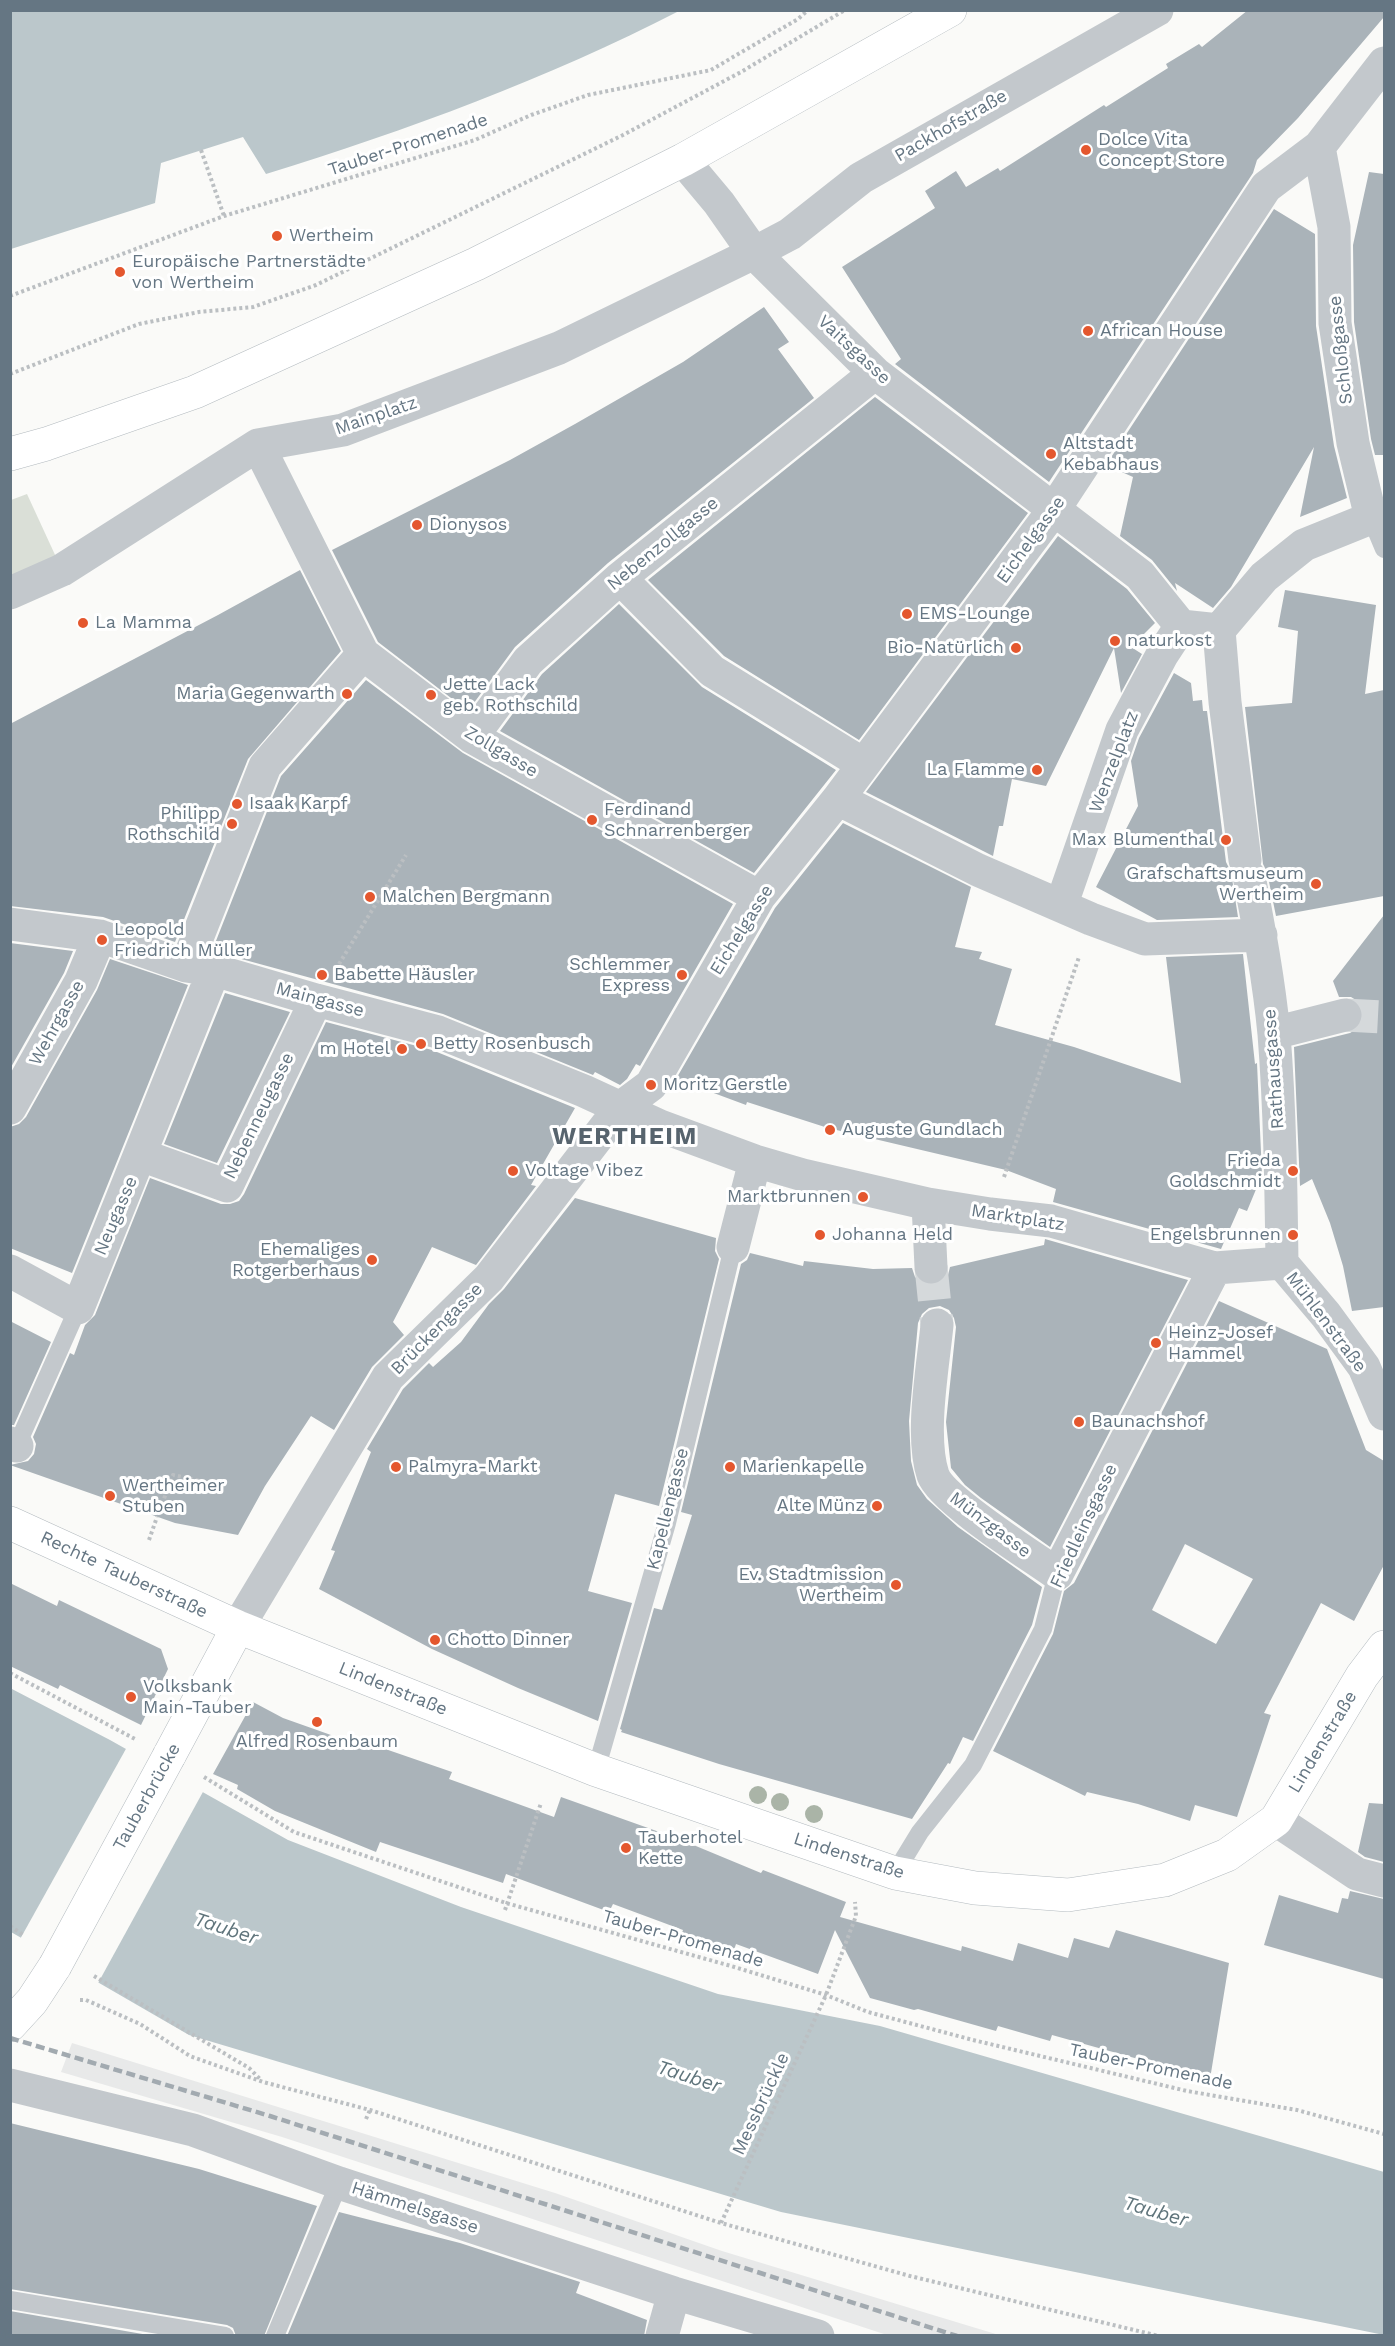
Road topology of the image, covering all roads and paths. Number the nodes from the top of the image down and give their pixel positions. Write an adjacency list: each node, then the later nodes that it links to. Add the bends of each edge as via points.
1 (808, 10): 9 (path, Tauber-Promenade, via 711,69 588,95 475,140)
2 (845, 10): 13 (path, via 623,135 316,285 253,307 199,312 139,324)
3 (950, 10): 8 (main road)
4 (1157, 10): 10 (street, Packhofstraße, via 861,178 790,234)
5 (1384, 63): 6 (street, Eichelgasse)
6 (1319, 147): 16 (street, Eichelgasse, via 1266,187); 17 (street, Schloßgasse, via 1334,226 1335,323 1353,443)
7 (201, 150): 9 (path)
8 (683, 160): 10 (street, Vaitsgasse); 15 (main road, via 476,264 195,392)
9 (224, 216): 11 (path, Tauber-Promenade)
10 (754, 253): 12 (street, Vaitsgasse); 14 (street, Mainplatz, via 559,348 343,430)
11 (10, 296)
12 (875, 373): 16 (street, Vaitsgasse); 19 (street, Nebenzollgasse)
13 (10, 374)
14 (258, 445): 20 (street, Mainplatz, via 62,570); 23 (street, Zollgasse)
15 (10, 454)
16 (1055, 508): 21 (street, via 1140,574); 25 (street, Eichelgasse)
17 (1371, 518): 18 (lane, Schloßgasse); 22 (street, via 1304,545 1264,577)
18 (1384, 549)
19 (620, 578): 24 (street, Nebenzollgasse, via 528,661); 25 (street, via 712,670)
20 (10, 592)
21 (1181, 626): 22 (street); 29 (street, Wenzelplatz, via 1122,730)
22 (1219, 630): 32 (street, Rathausgasse, via 1247,868)
23 (363, 654): 24 (street, Zollgasse); 34 (street, Neugasse, via 265,766)
24 (472, 738): 28 (street, Zollgasse)
25 (863, 764): 26 (street, Eichelgasse)
26 (838, 799): 28 (street, Eichelgasse); 29 (street, via 978,870)
27 (406, 855): 35 (path)
28 (759, 897): 39 (street, Eichelgasse, via 651,1085)
29 (1061, 906): 30 (street)
30 (1091, 919): 32 (street, via 1145,939); 43 (path)
31 (10, 924): 33 (street, Maingasse)
32 (1261, 935): 37 (street, Rathausgasse)
33 (100, 936): 34 (street, Maingasse); 38 (street, Wehrgasse, via 81,981)
34 (200, 968): 35 (street, Maingasse); 40 (street, Neugasse)
35 (316, 1000): 39 (street, Maingasse, via 438,1032); 40 (street, Nebenneugasse, via 227,1186)
36 (1344, 1015): 37 (street)
37 (1274, 1033): 45 (street, Rathausgasse)
38 (10, 1108)
39 (620, 1108): 41 (street, Marktplatz); 60 (street, Brückengasse, via 489,1278 388,1377)
40 (141, 1155): 49 (street, Neugasse)
41 (755, 1161): 42 (street, Marktplatz); 44 (street)
42 (928, 1204): 43 (street, Marktplatz); 46 (street)
43 (990, 1214): 47 (street, Marktplatz, via 1051,1221)
44 (733, 1247): 65 (lane, Kapellengasse, via 667,1522)
45 (1282, 1263): 47 (street, Marktplatz); 51 (street, Mühlenstraße, via 1326,1315)
46 (932, 1267)
47 (1215, 1268): 59 (street, Friedleinsgasse)
48 (10, 1271): 49 (street)
49 (78, 1308): 53 (lane, Neugasse)
50 (937, 1324): 59 (street, Münzgasse, via 926,1430 933,1476 952,1500)
51 (1374, 1359): 52 (street, Mühlenstraße)
52 (1384, 1414)
53 (13, 1449)
54 (220, 1485): 55 (path, via 173,1475)
55 (162, 1504)
56 (157, 1518): 58 (path)
57 (10, 1523): 60 (main road, Rechte Tauberstraße)
58 (148, 1540)
59 (1057, 1574): 68 (lane, Friedleinsgasse, via 1043,1629 973,1765 920,1832)
60 (238, 1627): 64 (main road, Tauberbrücke); 65 (main road, Lindenstraße)
61 (1384, 1647): 67 (main road, Lindenstraße, via 1362,1676)
62 (10, 1673): 63 (path)
63 (137, 1740)
64 (182, 1764): 71 (path, Tauber-Promenade, via 294,1832); 75 (main road, Tauberbrücke, bridge)
65 (596, 1770): 68 (main road, Lindenstraße)
66 (541, 1803): 71 (path)
67 (1276, 1820): 68 (main road, Lindenstraße, via 1227,1856 1166,1880 1068,1895 975,1888); 69 (street, via 1357,1874)
68 (895, 1873)
69 (1384, 1881)
70 (855, 1895): 76 (path, Messbrückle, via 856,1916)
71 (506, 1903): 72 (path); 76 (path, Tauber-Promenade)
72 (505, 1910)
73 (10, 1926): 74 (path)
74 (26, 1936)
75 (71, 1969): 77 (main road, Tauberbrücke); 79 (path, via 249,2068)
76 (826, 1995): 83 (path, Tauber-Promenade, via 868,2012 973,2040 1187,2091 1298,2110); 85 (path, Messbrückle)
77 (32, 2001): 78 (main road, Tauberbrücke); 79 (path, via 39,2004 86,2000 140,2024 190,2056)
78 (10, 2025)
79 (263, 2082): 81 (path)
80 (10, 2085): 84 (street, Hämmelsgasse, via 193,2130)
81 (370, 2110): 82 (path); 85 (path)
82 (366, 2120)
83 (1384, 2134)
84 (339, 2183): 86 (street, Hämmelsgasse); 89 (lane)
85 (721, 2223): 92 (path, via 910,2276)
86 (674, 2294): 90 (street); 91 (street, Hämmelsgasse)
87 (10, 2300): 88 (lane)
88 (225, 2336)
89 (275, 2336)
90 (662, 2336)
91 (818, 2336)
92 (1160, 2336)

